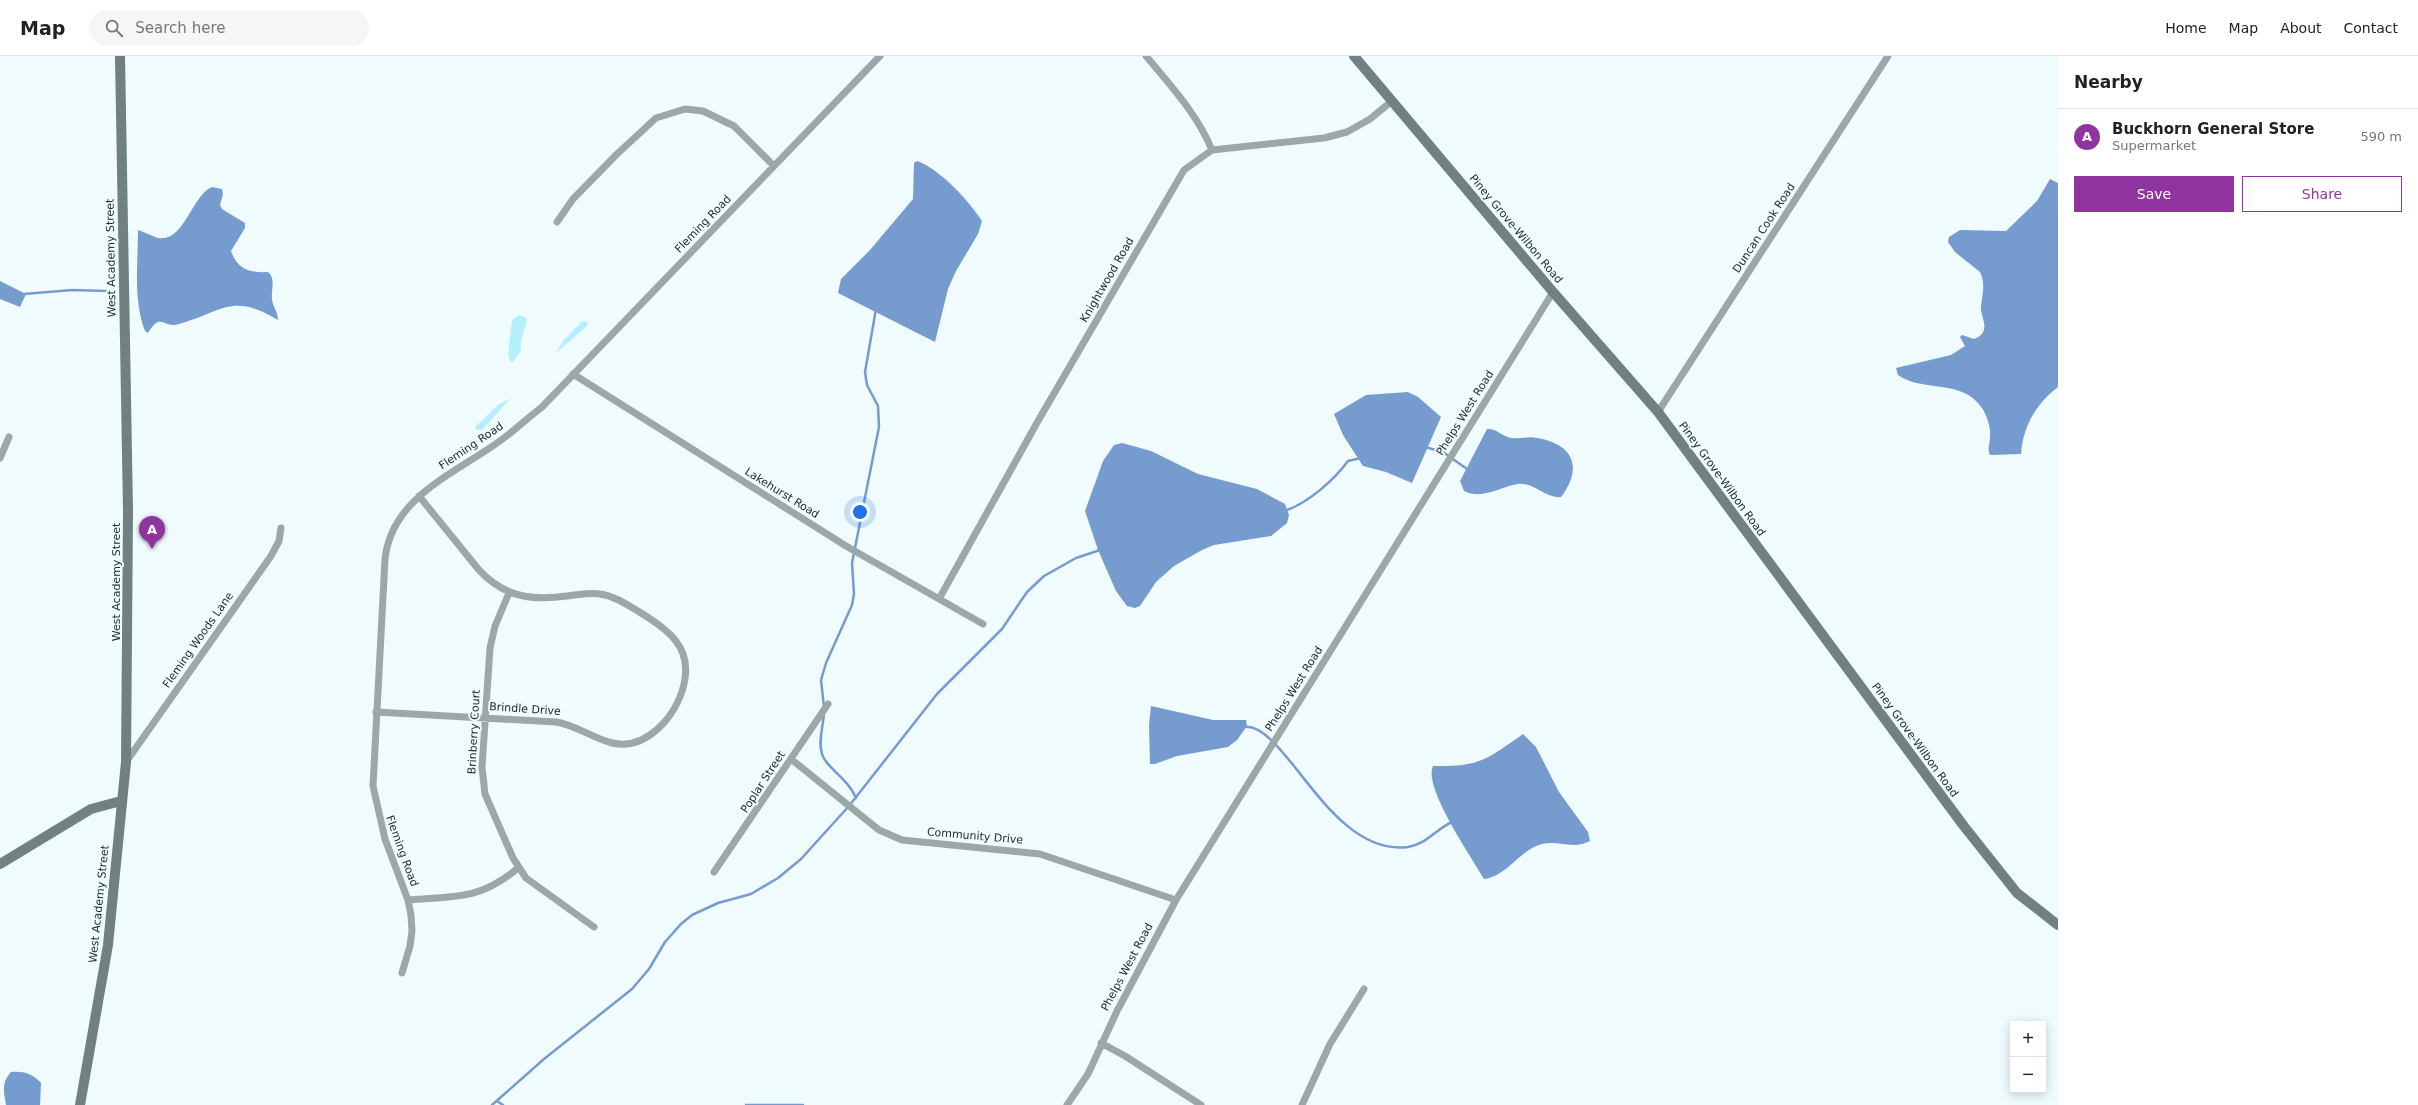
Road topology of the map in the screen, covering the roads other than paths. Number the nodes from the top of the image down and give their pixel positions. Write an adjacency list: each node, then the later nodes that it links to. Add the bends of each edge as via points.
1 (120, 56): 24 (street, West Academy Street, via 128,511)
2 (880, 56): 8 (street, Fleming Road)
3 (1146, 56): 7 (street, via 1184,102 1204,132)
4 (1354, 56): 6 (street, Piney Grove-Wilbon Road)
5 (1888, 56): 12 (street, Duncan Cook Road)
6 (1392, 101): 7 (street, Knightwood Road, via 1370,119 1347,132 1324,138); 10 (street, Piney Grove-Wilbon Road)
7 (1212, 150): 18 (street, Knightwood Road, via 1184,170 1170,191)
8 (774, 166): 9 (street, via 734,126 703,111 685,109 656,118 616,154 573,199); 11 (street, Fleming Road)
9 (557, 222)
10 (1553, 292): 12 (street, Piney Grove-Wilbon Road); 30 (street, Phelps West Road)
11 (573, 374): 15 (street, Fleming Road, via 542,407 504,438); 18 (street, Lakehurst Road, via 846,546)
12 (1658, 412): 31 (street, Piney Grove-Wilbon Road, via 1963,825 2017,893)
13 (9, 437): 14 (street)
14 (0, 458)
15 (419, 496): 17 (street, Brindle Drive, via 479,570); 21 (street, Fleming Road, via 396,523 386,547)
16 (281, 528): 24 (street, Fleming Woods Lane, via 271,556)
17 (509, 593): 22 (street, Brinberry Court, via 492,637); 22 (street, Brindle Drive, via 536,599 601,594 624,603 665,628 679,643 686,668 684,683 681,694 662,725 648,737 626,744 604,740 566,723)
18 (939, 598): 19 (street, Lakehurst Road)
19 (983, 624)
20 (828, 704): 23 (street, Poplar Street)
21 (376, 712): 22 (street, Brindle Drive); 29 (street, Fleming Road, via 372,774 374,799 385,840)
22 (485, 718): 27 (street, Brinberry Court, via 482,767 485,794)
23 (791, 759): 28 (street, Poplar Street, via 744,832); 30 (street, Community Drive, via 879,830 902,840 1040,854)
24 (126, 762): 25 (street, West Academy Street)
25 (121, 801): 26 (street, via 91,809); 36 (street, West Academy Street, via 108,945)
26 (0, 864)
27 (518, 868): 29 (street, via 502,882 478,893); 32 (street, Brinberry Court, via 533,885)
28 (714, 872)
29 (408, 900): 33 (street, Fleming Road, via 412,931)
30 (1176, 900): 35 (street, Phelps West Road)
31 (2058, 925)
32 (594, 927)
33 (402, 973)
34 (1364, 989): 39 (street, via 1330,1044)
35 (1101, 1043): 37 (street, Phelps West Road, via 1088,1074); 38 (street)
36 (80, 1105)
37 (1067, 1105)
38 (1201, 1105)
39 (1302, 1105)

